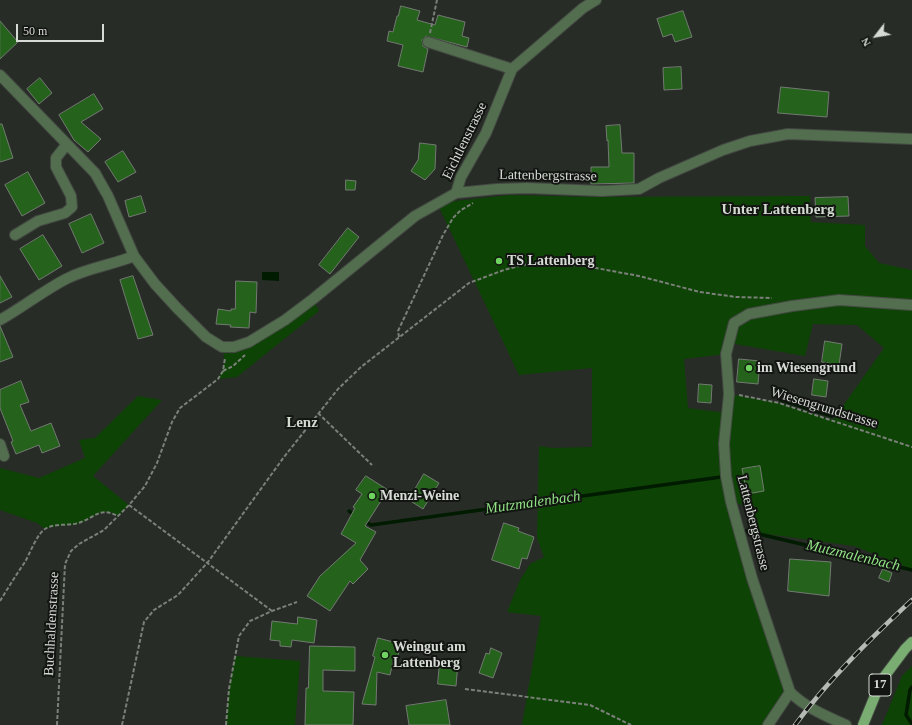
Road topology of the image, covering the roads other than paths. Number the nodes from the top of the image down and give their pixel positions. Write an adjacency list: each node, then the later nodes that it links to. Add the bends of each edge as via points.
1 (596, 0): 3 (street, Eichtlenstrasse, via 583,8)
2 (428, 42): 3 (street)
3 (512, 69): 7 (street, Eichtlenstrasse, via 486,134 461,177)
4 (0, 75): 6 (street)
5 (912, 139): 7 (street, Lattenbergstrasse, via 788,134 750,141 723,150 640,189 602,191 527,188)
6 (67, 144): 8 (street, via 56,158 56,167 71,196 72,207 64,213 38,220); 9 (street, via 95,173)
7 (456, 193): 9 (street, Lattenbergstrasse, via 415,216 285,320 249,342 234,347 222,348 206,337 155,284)
8 (15, 235)
9 (134, 256): 11 (street, via 66,279)
10 (912, 305): 15 (street, Lattenbergstrasse, via 838,300 749,314 734,323 726,354 729,394 724,444 726,476 752,578)
11 (0, 320)
12 (0, 444): 13 (street)
13 (4, 456)
14 (912, 642): 19 (main road, 17, via 882,681)
15 (790, 692): 16 (street); 17 (street)
16 (830, 722): 18 (street)
17 (768, 725)
18 (846, 725)
19 (863, 725)

